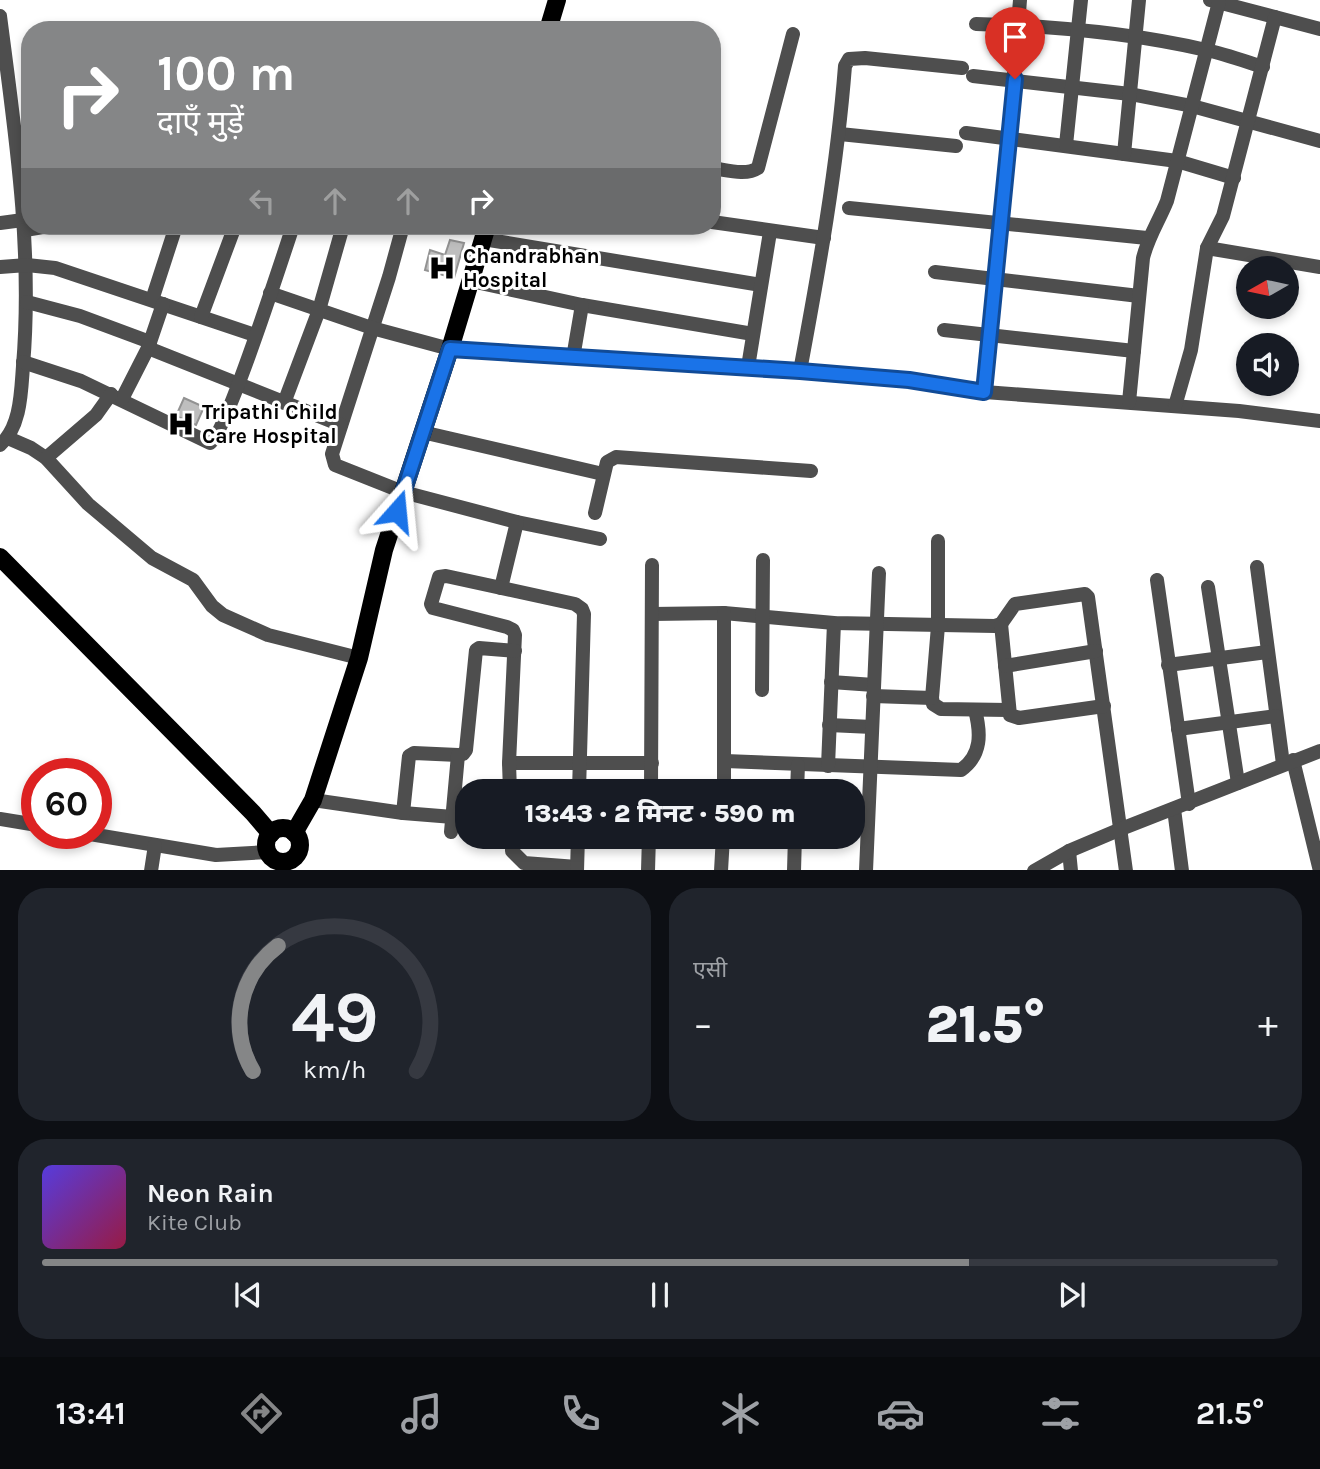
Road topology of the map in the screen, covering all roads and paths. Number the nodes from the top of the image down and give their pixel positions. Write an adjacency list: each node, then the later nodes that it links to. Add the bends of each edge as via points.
1 (557, 0): 7 (main road)
2 (1020, 0): 10 (street)
3 (1081, 0): 12 (street)
4 (1139, 0): 14 (street)
5 (1214, 1): 6 (street); 15 (street)
6 (1275, 17): 11 (street); 16 (street)
7 (551, 21)
8 (0, 22): 20 (street)
9 (976, 24): 10 (street)
10 (1018, 25): 12 (street); 17 (street)
11 (1320, 29)
12 (1077, 31): 14 (street); 18 (street)
13 (793, 34): 31 (street, via 758,168 752,172)
14 (1136, 38): 15 (street); 19 (street)
15 (1206, 50): 16 (street); 21 (street)
16 (1263, 67): 22 (street)
17 (1015, 79): 18 (street); 24 (street, via 849,59); 25 (street)
18 (1072, 85): 19 (street); 27 (street)
19 (1130, 94): 21 (street); 29 (street)
20 (6, 105): 33 (street)
21 (1192, 106): 22 (street); 30 (street)
22 (1250, 121): 26 (street); 32 (street)
23 (966, 132): 25 (street)
24 (840, 134): 28 (street); 48 (street)
25 (1009, 138): 27 (street); 35 (street)
26 (1320, 141)
27 (1066, 145): 29 (street)
28 (956, 146)
29 (1124, 154): 30 (street)
30 (1177, 161): 32 (street); 49 (street, via 1161,216)
31 (721, 168)
32 (1234, 178): 50 (street)
33 (21, 205)
34 (849, 208): 35 (street)
35 (1002, 222): 49 (street); 55 (street)
36 (0, 223): 38 (street)
37 (721, 224): 39 (street)
38 (21, 225)
39 (770, 232): 48 (street); 57 (street)
40 (25, 235): 51 (street)
41 (174, 235): 61 (street)
42 (232, 235): 64 (street)
43 (290, 235): 58 (street)
44 (341, 235): 63 (street)
45 (400, 235): 65 (street)
46 (484, 235): 56 (main road)
47 (501, 235): 57 (street)
48 (824, 238): 76 (street)
49 (1147, 238): 59 (street)
50 (1207, 248): 53 (street); 82 (street, via 1191,350)
51 (27, 265): 52 (street); 60 (street); 61 (street, via 55,268)
52 (0, 267)
53 (1320, 267)
54 (935, 272): 55 (street)
55 (996, 279): 59 (street); 69 (street)
56 (471, 281): 62 (street); 71 (main road)
57 (761, 285): 67 (street)
58 (270, 293): 63 (street); 68 (street)
59 (1139, 296): 72 (street)
60 (27, 302): 70 (street, via 80,316); 74 (street)
61 (158, 302): 64 (street); 70 (street)
62 (582, 305): 67 (street); 73 (street)
63 (320, 310): 65 (street); 81 (street)
64 (201, 317): 68 (street)
65 (372, 328): 71 (street); 84 (street)
66 (944, 330): 69 (street)
67 (753, 334): 75 (street)
68 (255, 335): 77 (street)
69 (990, 335): 72 (street); 78 (street)
70 (149, 345): 77 (street); 79 (street)
71 (450, 349): 73 (street); 85 (main road)
72 (1133, 351): 80 (street)
73 (573, 358): 75 (street)
74 (23, 362): 79 (street); 86 (street, via 15,421)
75 (748, 367): 76 (street)
76 (800, 371): 78 (street)
77 (238, 384): 79 (street, via 210,443); 81 (street)
78 (984, 392): 80 (street)
79 (116, 397): 87 (street)
80 (1129, 402): 82 (street)
81 (284, 403): 84 (street)
82 (1175, 406): 83 (street)
83 (1320, 421)
84 (341, 425): 90 (street, via 332,454 335,465)
85 (422, 432): 89 (street); 90 (main road)
86 (4, 442): 87 (street, via 31,448)
87 (46, 458): 113 (street, via 88,504 152,558 193,580 223,615 268,635)
88 (811, 471): 89 (street, via 616,457 607,462)
89 (603, 474): 91 (street)
90 (403, 492): 92 (street); 113 (main road, via 384,550)
91 (595, 513)
92 (517, 522): 93 (street); 102 (street)
93 (600, 539)
94 (938, 541): 109 (street)
95 (0, 557): 153 (main road)
96 (763, 560): 105 (street)
97 (652, 565): 104 (street)
98 (1257, 567): 112 (street)
99 (879, 573): 107 (street)
100 (1157, 580): 115 (street)
101 (1208, 587): 114 (street)
102 (501, 588): 110 (street, via 442,576 436,580 431,604 507,626 515,635); 134 (street, via 582,609)
103 (724, 613): 104 (street); 105 (street); 131 (street)
104 (652, 614): 135 (street)
105 (764, 616): 106 (street); 118 (street)
106 (834, 623): 107 (street); 117 (street)
107 (876, 624): 109 (street); 119 (street)
108 (1001, 624): 109 (street); 111 (street, via 1015,604 1085,594); 116 (street)
109 (938, 626): 120 (street)
110 (515, 651): 130 (street, via 476,650 466,750); 133 (street)
111 (1096, 651): 116 (street); 121 (street)
112 (1267, 652): 114 (street); 124 (street)
113 (359, 658): 145 (main road)
114 (1217, 658): 115 (street); 125 (street)
115 (1168, 664): 128 (street)
116 (1005, 666): 123 (street)
117 (831, 682): 119 (street); 126 (street)
118 (762, 690)
119 (874, 690): 120 (street); 127 (street)
120 (932, 698): 122 (street, via 936,707)
121 (1104, 706): 123 (street, via 1019,718 1013,718); 151 (street)
122 (975, 710): 123 (street); 138 (street, via 981,739 961,770)
123 (1008, 710)
124 (1276, 716): 125 (street); 132 (street)
125 (1228, 722): 128 (street); 144 (street)
126 (830, 725): 127 (street); 137 (street)
127 (872, 727): 138 (street)
128 (1178, 729): 146 (street)
129 (1320, 751): 132 (street)
130 (458, 755): 148 (street, via 409,756); 148 (street, via 452,825)
131 (725, 761): 136 (street); 142 (street)
132 (1288, 762): 144 (street); 174 (street)
133 (509, 763): 134 (street); 139 (street)
134 (580, 763): 135 (street); 140 (street)
135 (652, 763): 141 (street)
136 (798, 765): 137 (street); 143 (street)
137 (828, 766): 138 (street)
138 (870, 768): 169 (street)
139 (510, 779)
140 (579, 779)
141 (651, 779)
142 (724, 779)
143 (797, 779)
144 (1238, 783): 146 (street)
145 (313, 800): 148 (street); 152 (main road)
146 (1189, 804): 147 (street)
147 (1174, 810): 151 (street); 173 (street)
148 (403, 813)
149 (0, 819): 150 (street)
150 (21, 822)
151 (1121, 829): 162 (street); 172 (street)
152 (294, 833): 153 (main road, via 282,829); 163 (main road)
153 (271, 834): 161 (main road)
154 (112, 838): 155 (street)
155 (155, 845): 161 (street, via 216,855); 165 (street)
156 (512, 849): 164 (street, via 524,863)
157 (578, 849): 164 (street)
158 (649, 849): 166 (street)
159 (723, 849): 167 (street)
160 (795, 849): 168 (street)
161 (268, 852): 163 (main road, via 277,861)
162 (1069, 852): 170 (street); 171 (street)
163 (301, 864)
164 (577, 868)
165 (151, 870)
166 (648, 870)
167 (722, 870)
168 (794, 870)
169 (866, 870)
170 (1034, 870)
171 (1071, 870)
172 (1126, 870)
173 (1182, 870)
174 (1320, 870)

